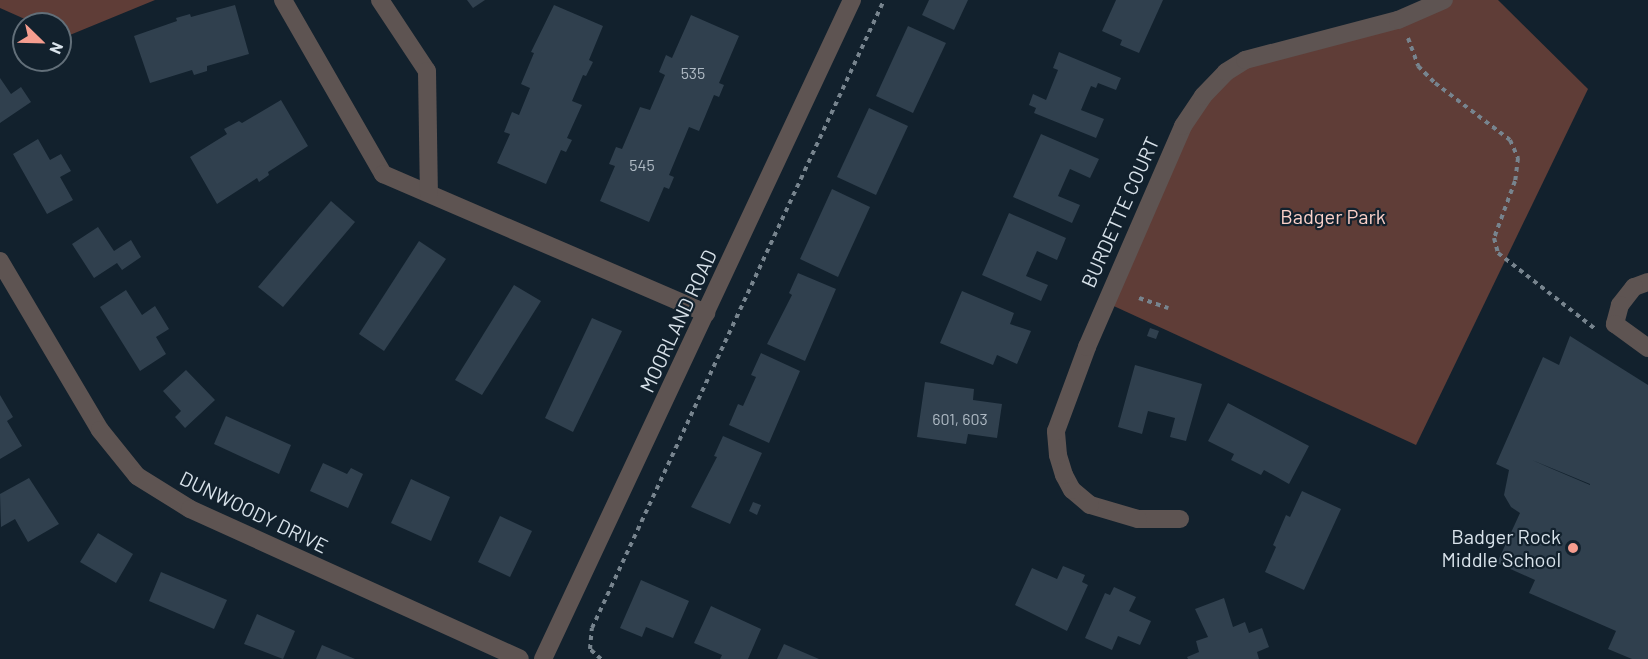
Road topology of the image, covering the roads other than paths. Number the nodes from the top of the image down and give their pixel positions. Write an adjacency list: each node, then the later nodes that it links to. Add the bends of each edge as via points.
1 (284, 0): 5 (street, via 383,174)
2 (380, 0): 5 (street, via 427,71)
3 (852, 0): 8 (street, MOORLAND ROAD)
4 (1444, 0): 10 (street, BURDETTE COURT, via 1398,20 1245,60 1226,72 1203,96 1183,126 1086,347 1056,431 1064,476 1072,490 1090,505 1138,519)
5 (429, 193): 8 (street)
6 (0, 261): 11 (street, DUNWOODY DRIVE, via 100,430 136,476 190,509)
7 (1648, 282): 9 (street, via 1634,286 1620,305 1615,324)
8 (706, 313): 12 (street, MOORLAND ROAD)
9 (1648, 348)
10 (1180, 519)
11 (520, 659)
12 (543, 659)

